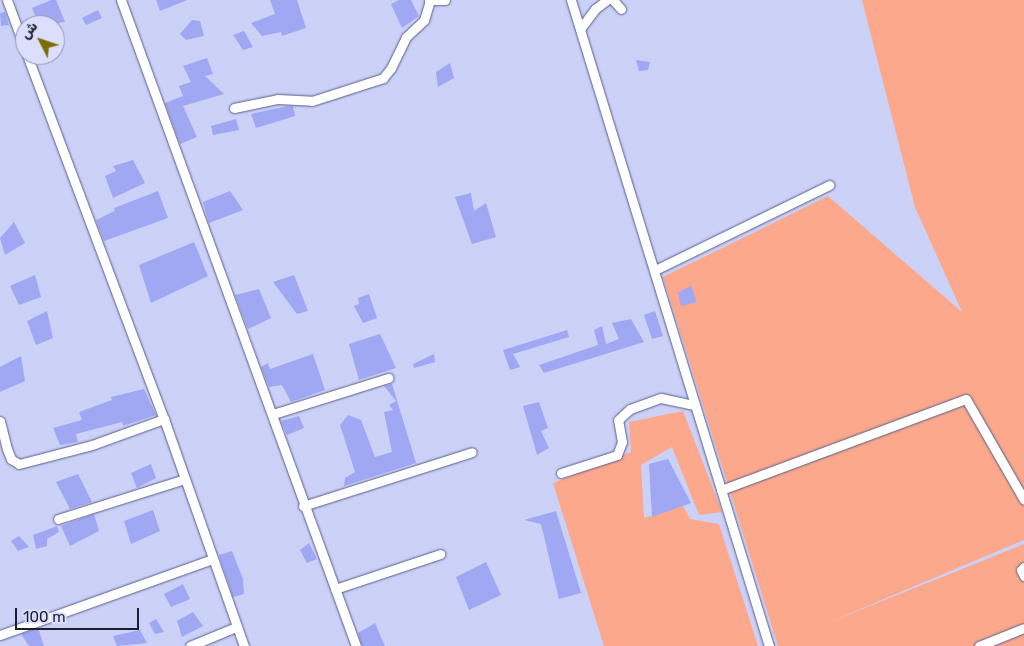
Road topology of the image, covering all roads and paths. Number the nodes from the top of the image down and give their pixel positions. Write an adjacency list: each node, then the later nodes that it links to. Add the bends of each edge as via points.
1 (7, 0): 9 (street)
2 (121, 0): 17 (street)
3 (430, 0): 4 (street); 12 (street, via 424,20 406,37 383,78 312,101 278,99)
4 (445, 0)
5 (572, 0): 10 (street)
6 (606, 0): 10 (street, via 594,9)
7 (613, 0): 8 (street)
8 (621, 9)
9 (15, 22)
10 (580, 29): 14 (street)
11 (31, 65): 18 (street)
12 (234, 108)
13 (830, 185): 14 (street)
14 (655, 270): 16 (street)
15 (388, 378): 17 (street)
16 (694, 406): 21 (street, via 661,398 630,409 618,420 622,442 618,455); 23 (street)
17 (273, 414): 25 (street)
18 (164, 419): 19 (street, via 92,445 19,464 7,449); 22 (street)
19 (0, 421)
20 (472, 452): 25 (street)
21 (561, 473)
22 (185, 479): 26 (street); 28 (street)
23 (721, 490): 24 (street, via 966,399); 38 (street)
24 (1024, 500)
25 (303, 506): 31 (street)
26 (58, 519)
27 (440, 554): 31 (street)
28 (212, 559): 32 (street); 34 (street)
29 (1024, 567): 30 (street, via 1021,570)
30 (1024, 576)
31 (335, 589): 37 (street)
32 (236, 628): 35 (street); 36 (street)
33 (1024, 628): 39 (street)
34 (0, 635)
35 (190, 646)
36 (244, 646)
37 (356, 646)
38 (769, 646)
39 (979, 646)

